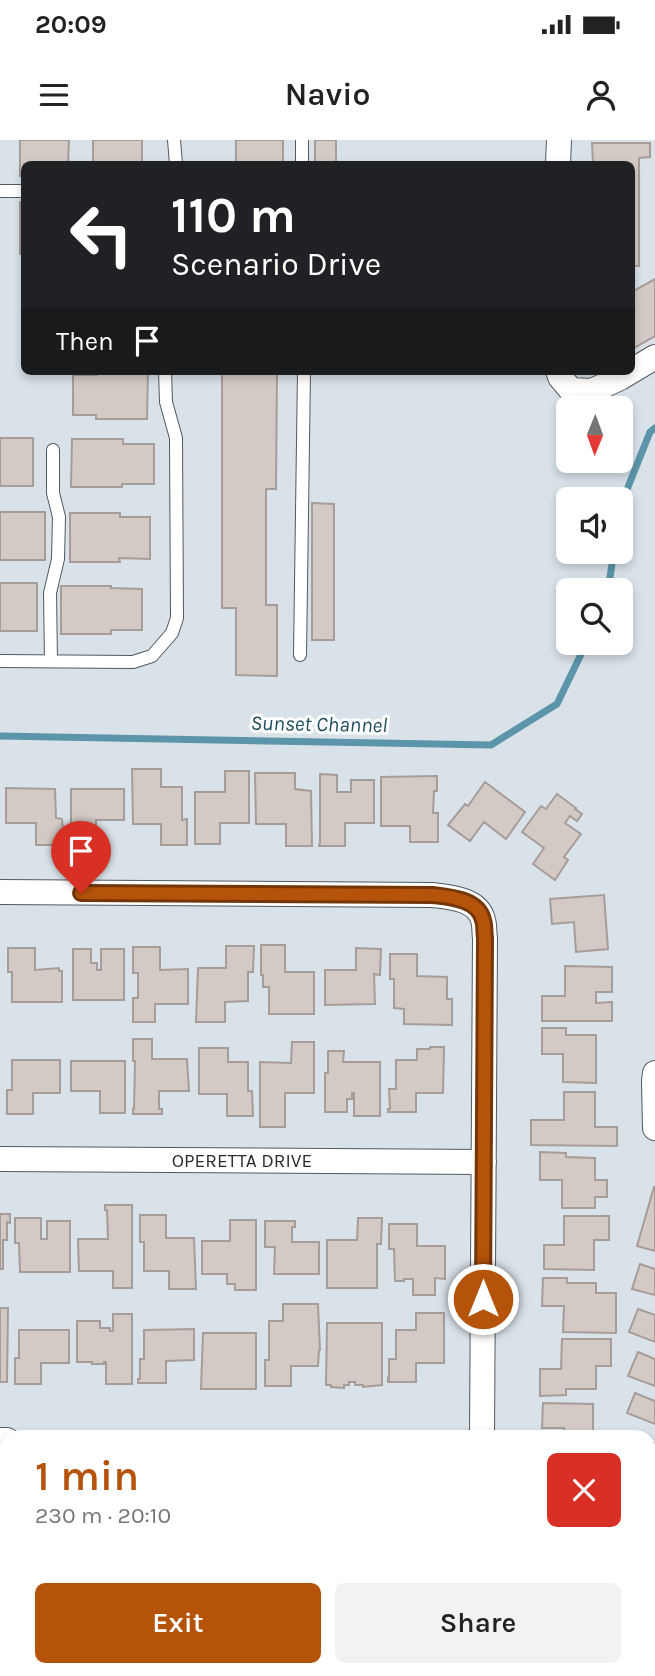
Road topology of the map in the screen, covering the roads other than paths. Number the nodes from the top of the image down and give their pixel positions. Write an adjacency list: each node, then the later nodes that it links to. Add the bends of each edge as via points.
1 (174, 140): 4 (lane)
2 (302, 140): 5 (lane)
3 (559, 140): 6 (street)
4 (176, 161)
5 (302, 161)
6 (558, 161)
7 (0, 191): 8 (lane)
8 (21, 191)
9 (655, 357): 10 (street)
10 (635, 369)
11 (166, 375): 18 (lane, via 166,402 176,438 177,618 172,633 152,656 134,662)
12 (304, 375): 16 (lane)
13 (625, 375): 14 (street, via 592,391)
14 (564, 381)
15 (53, 450): 18 (lane, via 53,493 59,517 58,559 50,593)
16 (300, 655)
17 (0, 661): 18 (lane)
18 (51, 662)
19 (0, 892): 23 (street, via 433,895 472,905 483,919 485,938)
20 (655, 1073): 21 (street)
21 (655, 1128)
22 (0, 1158): 23 (street, OPERETTA DRIVE)
23 (484, 1162): 24 (street)
24 (482, 1430)

